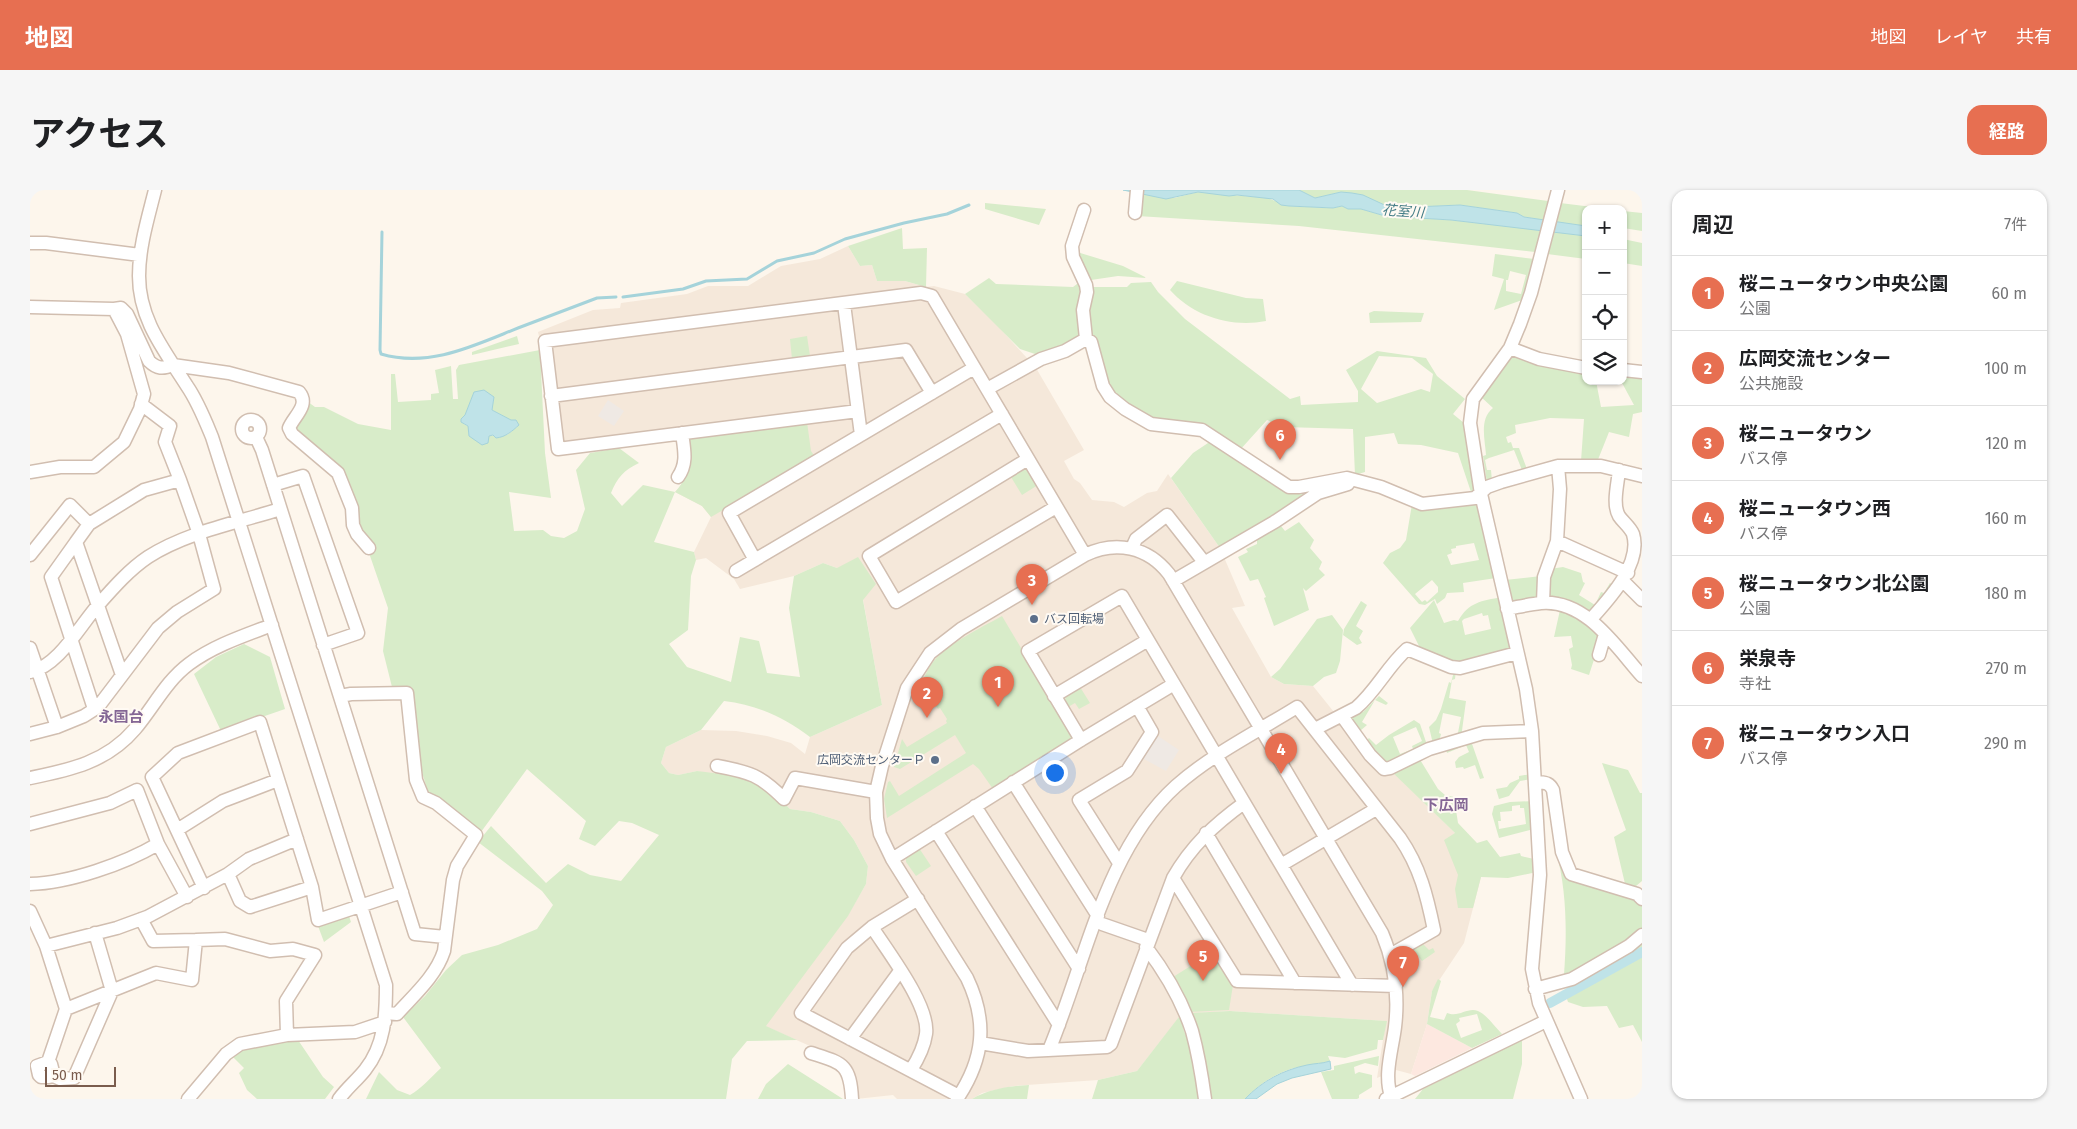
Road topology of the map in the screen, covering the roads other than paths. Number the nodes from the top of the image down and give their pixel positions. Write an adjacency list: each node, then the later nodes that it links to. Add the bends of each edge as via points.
1 (154, 190): 7 (street)
2 (1137, 190): 5 (street)
3 (1558, 190): 12 (street, via 1529,298)
4 (1084, 210): 11 (street, via 1072,246 1073,257 1086,285 1083,310)
5 (1135, 214)
6 (30, 242): 7 (street)
7 (140, 254): 14 (street, via 139,278 144,310 150,327)
8 (844, 304): 13 (street); 16 (street, via 920,293 932,296); 21 (street, via 545,341)
9 (30, 306): 10 (street)
10 (114, 309): 14 (street, via 121,308 127,314 149,361 155,367); 22 (street, via 127,334 144,394)
11 (1086, 339): 19 (street); 35 (street, via 1091,342 1102,386 1110,397 1150,424 1202,430 1289,487 1299,488 1347,478)
12 (1510, 348): 15 (street, via 1540,359); 37 (street, via 1486,379 1470,408)
13 (851, 357): 20 (street, via 906,350); 21 (street); 23 (street)
14 (173, 365): 40 (street, via 189,388 209,429); 45 (street, via 228,373 299,392 304,404 289,428 338,473 352,508 353,525)
15 (1582, 367)
16 (974, 368): 19 (street); 20 (street)
17 (1627, 370): 18 (street)
18 (1642, 372)
19 (987, 389): 24 (street)
20 (932, 393): 26 (street)
21 (552, 396): 25 (street, via 558,449)
22 (141, 404): 31 (street, via 124,442 94,467); 34 (street, via 170,426 165,442)
23 (858, 411): 25 (street); 26 (street)
24 (1002, 414): 28 (street); 49 (street)
25 (682, 433): 33 (street, via 685,460)
26 (861, 435): 49 (street, via 729,514)
27 (256, 437): 36 (street)
28 (1028, 459): 38 (street); 38 (street, via 869,556 896,602)
29 (1558, 466): 30 (street, via 1587,465); 37 (street, via 1501,482); 44 (street)
30 (1619, 470): 32 (street); 52 (street, via 1617,511 1633,535 1635,548 1634,561)
31 (30, 472)
32 (1642, 476)
33 (678, 477)
34 (180, 480): 41 (street, via 144,490); 42 (street)
35 (1361, 483): 37 (street, via 1381,487 1422,504 1475,498); 50 (street, via 1318,493)
36 (273, 485): 39 (street); 63 (street, via 303,476 358,633)
37 (1481, 494): 57 (street)
38 (1056, 506): 48 (street)
39 (280, 509): 40 (street); 63 (street)
40 (240, 522): 42 (street); 59 (street)
41 (89, 524): 43 (street); 47 (street, via 70,506)
42 (198, 534): 56 (street, via 148,557); 68 (street, via 214,589 158,628)
43 (76, 542): 56 (street); 61 (street, via 51,577)
44 (1557, 542): 52 (street); 55 (street, via 1544,577)
45 (369, 548)
46 (1132, 548): 48 (street, via 1109,547); 50 (street, via 1136,539 1167,515); 53 (street, via 1157,561)
47 (30, 555)
48 (1085, 555): 88 (street, via 961,629 930,653 907,688)
49 (755, 560): 51 (street)
50 (1204, 562): 53 (street)
51 (736, 571)
52 (1626, 578): 54 (street); 58 (street)
53 (1173, 580): 77 (street)
54 (1642, 600)
55 (1543, 602): 57 (street); 58 (street, via 1572,609)
56 (98, 605): 61 (street); 68 (street)
57 (1507, 608): 65 (street)
58 (1592, 619): 60 (street)
59 (272, 625): 84 (street, via 233,639 188,664 134,730 110,752 77,768); 111 (street)
60 (1605, 634): 66 (street); 69 (street)
61 (71, 640): 67 (street, via 49,663); 74 (street)
62 (1148, 640): 70 (street); 72 (street); 72 (street, via 1122,596 1028,652)
63 (323, 645): 71 (street)
64 (30, 648): 67 (street)
65 (1516, 652): 75 (street, via 1460,668 1407,649 1362,704); 79 (street)
66 (1599, 655)
67 (34, 671): 76 (street)
68 (122, 674): 74 (street)
69 (1642, 676)
70 (1174, 684): 73 (street); 82 (street)
71 (340, 696): 107 (street); 118 (street, via 407,693 416,780 423,797 436,803 476,836 457,866)
72 (1054, 696): 81 (street)
73 (1137, 706): 81 (street); 100 (street, via 1152,732 1127,771 1079,800)
74 (94, 709): 76 (street)
75 (1342, 716): 78 (street); 79 (street, via 1384,769 1429,749 1483,733)
76 (57, 727): 80 (street)
77 (1262, 729): 78 (street, via 1297,708); 82 (street); 96 (street)
78 (1316, 729): 91 (street)
79 (1532, 731): 87 (street)
80 (30, 734)
81 (1081, 740): 86 (street)
82 (1217, 756): 89 (street); 100 (street, via 1190,774 1162,800 1145,819)
83 (717, 766): 88 (street, via 752,774 784,799 795,778)
84 (30, 778)
85 (278, 780): 93 (street, via 223,801); 93 (street, via 260,722 178,753 152,777); 97 (street)
86 (1013, 782): 90 (street); 114 (street)
87 (1536, 782): 108 (street, via 1550,784 1553,790 1562,852 1571,874); 128 (street, via 1540,875 1532,969)
88 (876, 792): 99 (street, via 878,826)
89 (1244, 803): 95 (street); 101 (street)
90 (975, 806): 94 (street); 123 (street)
91 (1376, 809): 96 (street); 122 (street, via 1416,864 1434,930)
92 (30, 824): 98 (street, via 110,803 137,790)
93 (177, 830): 106 (street)
94 (936, 831): 99 (street); 133 (street)
95 (1206, 833): 103 (street, via 1185,857); 125 (street)
96 (1326, 839): 101 (street); 122 (street, via 1382,933)
97 (297, 840): 102 (street, via 249,858); 105 (street)
98 (158, 844): 104 (street, via 142,854 89,873); 109 (street)
99 (892, 859): 110 (street)
100 (1119, 863): 114 (street)
101 (1280, 866): 126 (street)
102 (228, 874): 105 (street, via 240,901 250,907); 106 (street)
103 (1173, 878): 120 (street); 125 (street, via 1237,981)
104 (30, 884)
105 (312, 887): 111 (street, via 318,920)
106 (204, 888): 109 (street)
107 (402, 892): 111 (street); 118 (street, via 415,934)
108 (1640, 894)
109 (187, 897): 113 (street)
110 (918, 899): 115 (street); 136 (street, via 975,994 980,1013)
111 (362, 905): 131 (street, via 386,985)
112 (30, 911): 121 (street)
113 (142, 919): 116 (street); 119 (street, via 153,941)
114 (1100, 920): 120 (street); 123 (street)
115 (872, 927): 124 (street); 135 (street, via 847,948 801,1013)
116 (95, 933): 121 (street); 129 (street)
117 (1642, 935): 128 (street, via 1572,979)
118 (445, 937): 131 (street, via 444,951 436,969 397,1014)
119 (196, 940): 129 (street, via 192,980 156,973); 134 (street, via 225,938 270,951 292,949 315,955 286,1001)
120 (1147, 944): 137 (street, via 1111,1044 1107,1047); 145 (street, via 1188,1021)
121 (46, 946): 130 (street)
122 (1390, 955): 127 (street)
123 (1078, 970): 133 (street)
124 (900, 971): 135 (street); 139 (street, via 922,1006 926,1020 924,1045)
125 (1295, 983): 126 (street)
126 (1352, 985): 127 (street)
127 (1396, 986): 141 (street, via 1395,1026 1387,1079)
128 (1535, 989): 132 (street)
129 (112, 991): 130 (street); 130 (street, via 74,1078 41,1077 38,1064 48,1062)
130 (66, 1010)
131 (386, 1018): 134 (street, via 348,1033); 143 (street, via 375,1054)
132 (1546, 1021): 141 (street); 146 (street)
133 (1060, 1025): 137 (street)
134 (287, 1035): 142 (street, via 250,1041 233,1048)
135 (850, 1039): 139 (street)
136 (980, 1043): 137 (street, via 1028,1051); 140 (street, via 972,1072)
137 (1049, 1050)
138 (811, 1053): 144 (street, via 841,1063 846,1069)
139 (912, 1070): 140 (street)
140 (958, 1098)
141 (1389, 1098)
142 (188, 1099)
143 (339, 1099)
144 (852, 1099)
145 (1206, 1099)
146 (1581, 1099)

